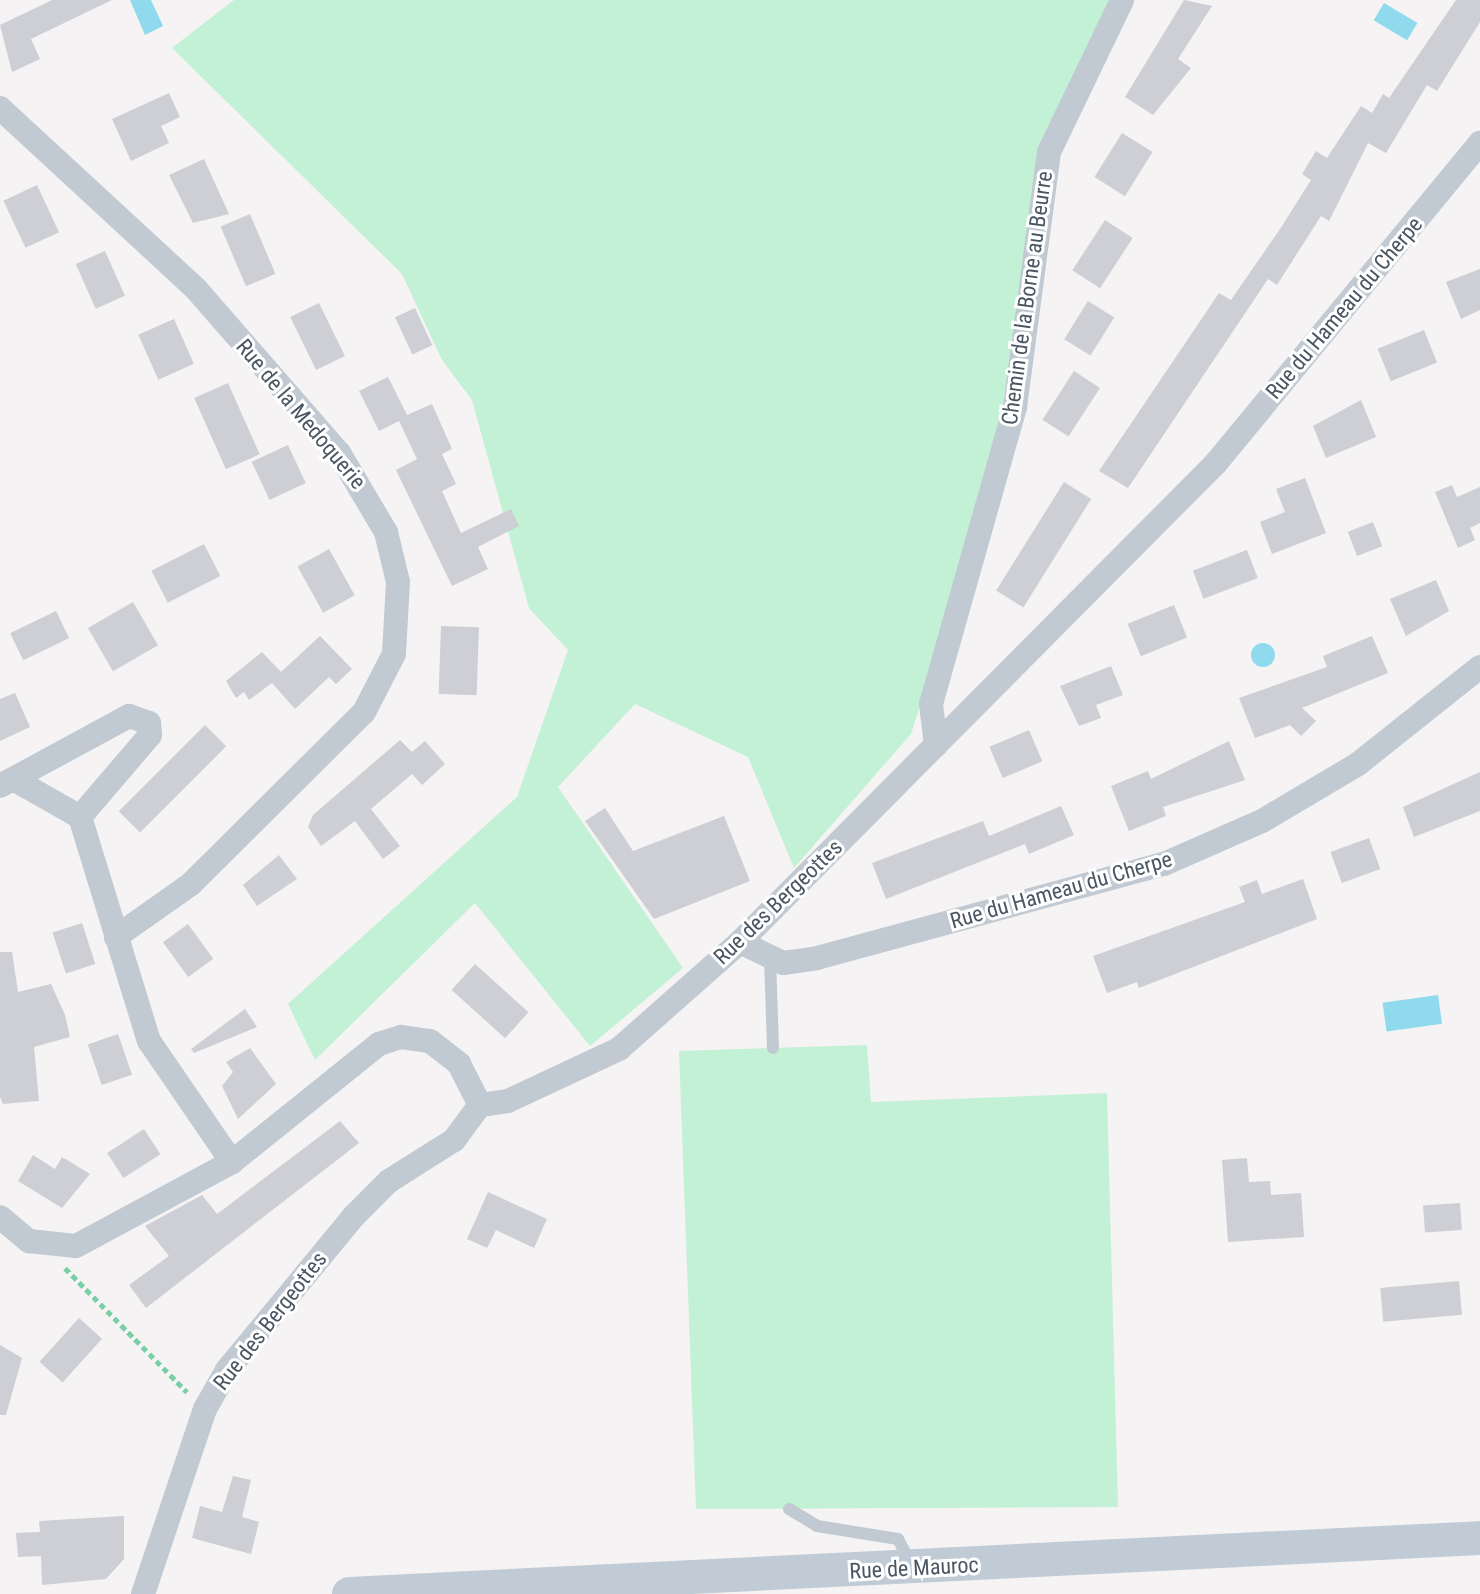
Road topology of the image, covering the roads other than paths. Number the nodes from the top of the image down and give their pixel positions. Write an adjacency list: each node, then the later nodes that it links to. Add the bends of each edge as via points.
1 (1122, 0): 5 (street, Chemin de la Borne au Beurre, via 1049,152 1015,407 931,704)
2 (0, 108): 8 (street, Rue de la Medoquerie, via 196,289 339,453 386,532 398,582 394,654 364,712 191,884)
3 (1480, 143): 5 (street, Rue du Hameau du Cherpe, via 1216,463)
4 (1480, 667): 10 (street, Rue du Hameau du Cherpe, via 1358,764 1262,821 1164,864 817,958)
5 (936, 745): 9 (street, Rue des Bergeottes)
6 (8, 783): 7 (street); 7 (street, via 129,716 140,717 150,735)
7 (80, 817): 8 (street)
8 (116, 937): 13 (street, via 149,1041)
9 (740, 942): 10 (street, Rue du Hameau du Cherpe); 12 (street, Rue des Bergeottes, via 619,1049 508,1101)
10 (770, 958): 11 (lane)
11 (773, 1048)
12 (480, 1105): 13 (street, via 459,1064 430,1041 401,1037 379,1044); 18 (street, Rue des Bergeottes, via 454,1140 389,1181 354,1216 227,1370 205,1409)
13 (232, 1162): 14 (street, via 92,1241 56,1247 29,1241)
14 (0, 1217)
15 (789, 1509): 17 (lane, via 817,1526 898,1539)
16 (1480, 1538): 17 (street, Rue de Mauroc)
17 (912, 1568): 19 (street, Rue de Mauroc)
18 (143, 1594)
19 (349, 1594)

